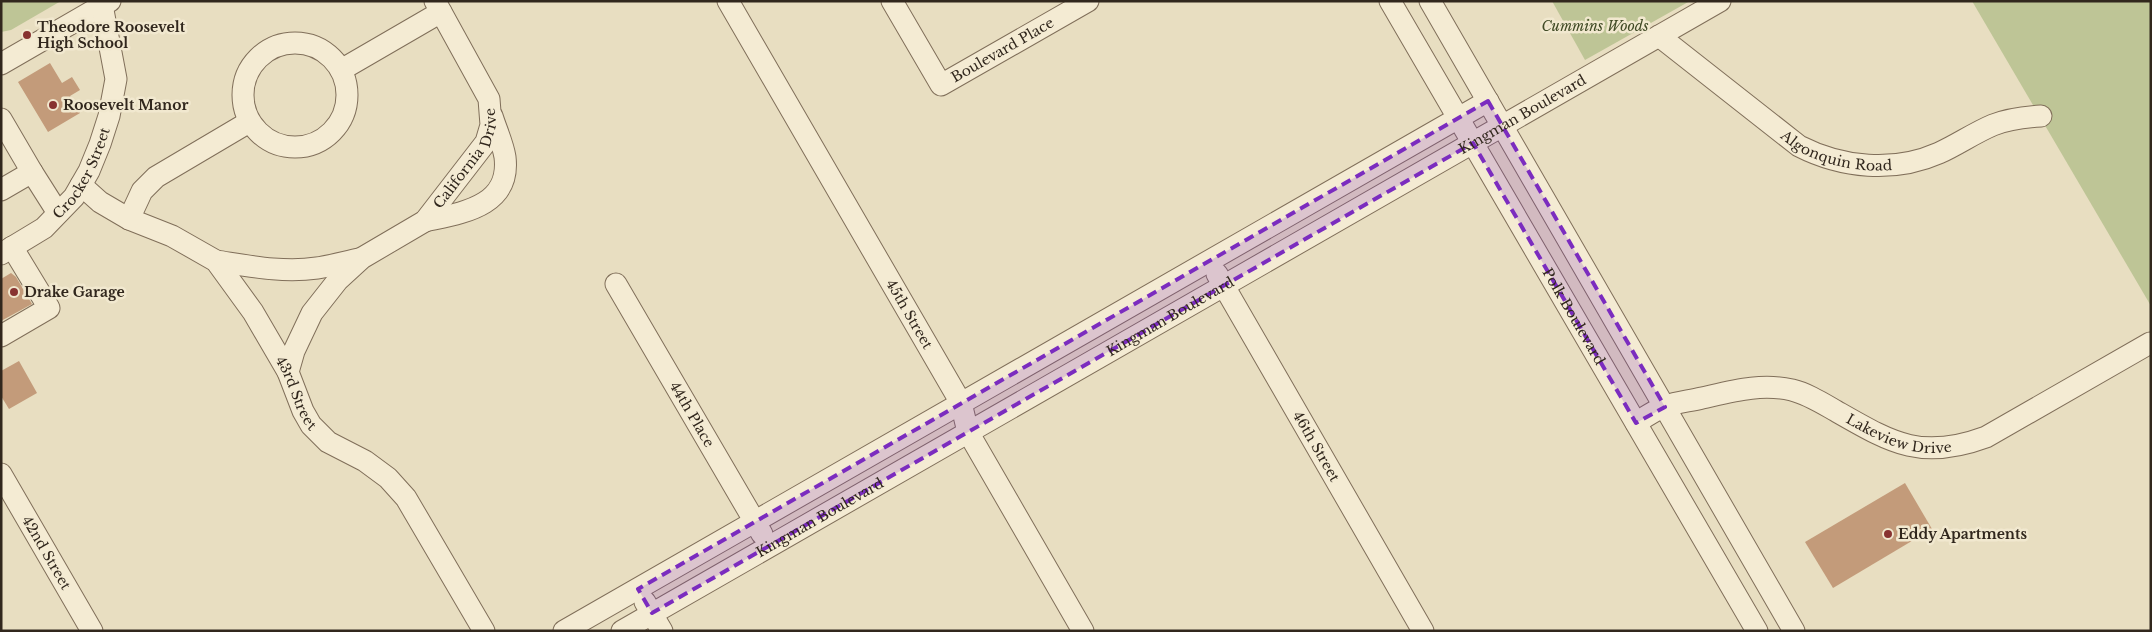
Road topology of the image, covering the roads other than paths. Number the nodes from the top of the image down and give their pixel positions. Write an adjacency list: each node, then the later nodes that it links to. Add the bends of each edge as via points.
1 (728, 1): 35 (street, 45th Street)
2 (892, 1): 3 (street, Boulevard Place, via 941,85)
3 (1088, 1)
4 (1390, 1): 15 (street, Polk Boulevard)
5 (1430, 1): 12 (street)
6 (1720, 1): 9 (street, Kingman Boulevard)
7 (106, 3): 10 (street); 21 (street, Crocker Street, via 116,79 100,144)
8 (438, 6): 11 (street); 13 (street, California Drive, via 489,99)
9 (1660, 36): 14 (street, Algonquin Road, via 1799,146 1843,163 1874,166 1923,159 1994,125); 18 (street, Kingman Boulevard)
10 (1, 64)
11 (342, 70): 17 (street, via 348,95 342,118 320,141 290,148 274,144 261,136); 17 (street, via 324,51 307,44 290,43 274,47 259,56 243,84 244,110)
12 (1488, 101): 15 (street, Kingman Boulevard); 18 (street)
13 (491, 111): 25 (street, California Drive, via 486,142); 25 (street, via 505,157 504,176 496,194 481,206)
14 (2041, 116)
15 (1458, 118): 19 (street, Polk Boulevard); 29 (street, Kingman Boulevard)
16 (1, 119): 20 (street)
17 (250, 122): 24 (street, via 156,177 142,191)
18 (1503, 126): 19 (street, Kingman Boulevard); 36 (street)
19 (1473, 143): 31 (street, Kingman Boulevard); 37 (street, Polk Boulevard)
20 (32, 172): 22 (street); 23 (street)
21 (81, 185): 23 (street, Crocker Street); 24 (street, 43rd Street, via 100,202)
22 (1, 190)
23 (58, 213): 26 (street, Crocker Street, via 44,228)
24 (129, 219): 28 (street, 43rd Street, via 172,236)
25 (425, 221): 27 (street, California Drive)
26 (7, 251): 32 (street, via 49,308)
27 (362, 258): 28 (street, California Drive, via 295,270 272,270); 34 (street, California Drive, via 338,280 312,313)
28 (216, 261): 34 (street, 43rd Street, via 253,312)
29 (1209, 261): 31 (street, 46th Street); 35 (street, Kingman Boulevard)
30 (616, 284): 40 (street, 44th Place)
31 (1224, 286): 38 (street, Kingman Boulevard); 51 (street, 46th Street)
32 (1, 336)
33 (2150, 343): 36 (street, Lakeview Drive, via 1986,437 1962,446 1938,449 1913,447 1884,438 1815,399 1771,386 1748,387)
34 (288, 372): 47 (street, 43rd Street, via 311,425 328,442 365,461 388,478 406,498)
35 (961, 403): 38 (street, 45th Street); 40 (street, Kingman Boulevard)
36 (1665, 407): 37 (street, Lakeview Drive); 43 (street)
37 (1636, 422): 45 (street, Polk Boulevard)
38 (968, 432): 41 (street, Kingman Boulevard); 50 (street, 45th Street)
39 (1, 474): 46 (street, 42nd Street)
40 (754, 522): 41 (street, 44th Place); 42 (street, Kingman Boulevard)
41 (769, 546): 44 (street, Kingman Boulevard)
42 (638, 588): 44 (street); 48 (street, Kingman Boulevard)
43 (1780, 606): 45 (street); 52 (street)
44 (657, 622): 49 (street, Kingman Boulevard)
45 (1754, 627)
46 (92, 631)
47 (484, 631)
48 (564, 631)
49 (622, 631)
50 (1083, 631)
51 (1423, 631)
52 (1794, 631)

